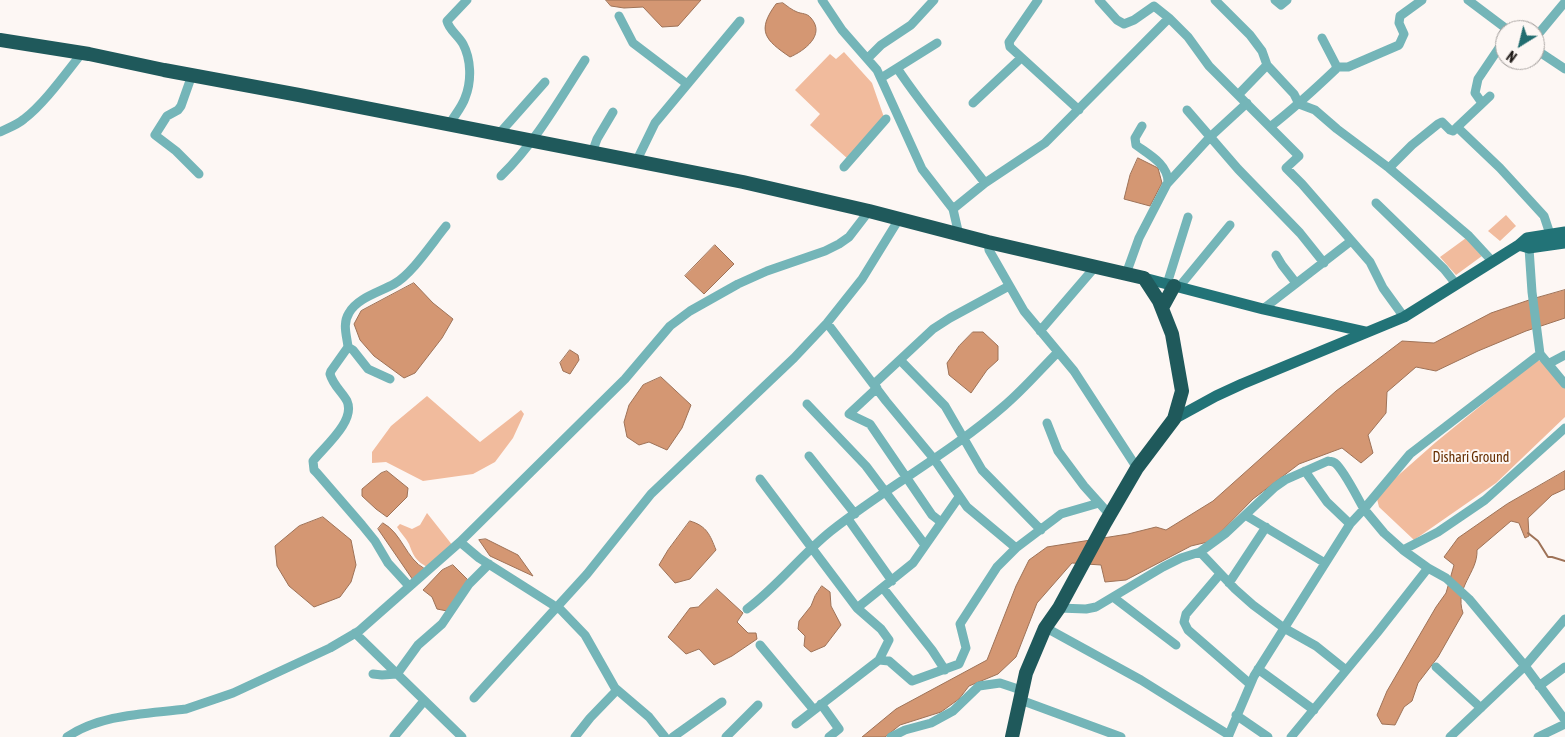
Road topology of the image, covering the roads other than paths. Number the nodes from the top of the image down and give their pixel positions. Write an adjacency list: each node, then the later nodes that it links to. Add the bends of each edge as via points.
1 (466, 0): 45 (street, via 447,21 462,42 470,64 465,99)
2 (934, 0): 24 (street, via 911,25)
3 (1038, 0): 25 (street, via 1010,42 1010,47)
4 (1099, 0): 12 (street, via 1124,24)
5 (1215, 0): 27 (street, via 1250,35 1262,51)
6 (1275, 0): 7 (street, via 1280,5)
7 (1287, 0)
8 (1422, 0): 28 (street, via 1400,16 1404,34 1399,45 1348,68)
9 (1468, 0): 15 (street)
10 (825, 1): 24 (street, via 842,30)
11 (1565, 2): 17 (street)
12 (1157, 3): 14 (street)
13 (619, 16): 34 (street, via 633,43)
14 (1169, 18): 35 (street); 41 (street)
15 (1495, 20)
16 (740, 21): 34 (street)
17 (1545, 26)
18 (1322, 38): 28 (street)
19 (0, 40): 21 (highway)
20 (937, 42): 29 (street)
21 (82, 53): 31 (highway); 49 (street, via 31,113)
22 (1495, 53): 40 (street, via 1478,78 1475,93)
23 (1545, 56): 30 (street)
24 (868, 58): 32 (street)
25 (1021, 58): 37 (street); 41 (street)
26 (585, 60): 52 (street)
27 (1267, 65): 35 (street); 39 (street)
28 (1337, 67): 39 (street)
29 (897, 68): 32 (street); 59 (street)
30 (1565, 69)
31 (192, 75): 45 (highway); 57 (street, via 181,106 167,116 155,135)
32 (881, 78): 62 (street, via 922,169)
33 (545, 82): 50 (street)
34 (687, 84): 54 (street, via 655,123)
35 (1238, 95): 38 (street)
36 (1490, 96): 40 (street)
37 (973, 103)
38 (1246, 103): 47 (street); 51 (street)
39 (1299, 104): 47 (street); 56 (street, via 1315,110)
40 (1482, 104): 48 (street)
41 (1079, 110): 59 (street, via 1045,143)
42 (1188, 110): 51 (street)
43 (613, 112): 53 (street)
44 (886, 119): 55 (street)
45 (449, 125): 50 (highway)
46 (1142, 126): 60 (street, via 1135,138 1136,145 1163,168 1168,177)
47 (1270, 126): 71 (street, via 1299,156 1286,168)
48 (1457, 127): 56 (street, via 1452,131 1440,122); 69 (street, via 1544,216)
49 (0, 132)
50 (498, 135): 52 (highway)
51 (1210, 137): 60 (street); 77 (street)
52 (531, 141): 53 (highway); 58 (street)
53 (592, 153): 54 (highway)
54 (636, 162): 63 (highway)
55 (844, 167)
56 (1389, 168): 76 (street, via 1469,236)
57 (199, 174)
58 (501, 176)
59 (985, 183): 62 (street)
60 (1166, 185): 79 (street, via 1139,238)
61 (1376, 203): 82 (street, via 1444,268)
62 (953, 209): 70 (street)
63 (869, 211): 65 (highway); 122 (street, via 839,244 738,284 670,326 624,380)
64 (1188, 217): 84 (street)
65 (899, 219): 70 (highway); 88 (street, via 862,279)
66 (1230, 225): 84 (street)
67 (446, 226): 91 (street, via 407,274 358,303 349,312 345,326)
68 (1565, 232): 69 (main road)
69 (1550, 234): 74 (main road, via 1527,238)
70 (959, 235): 72 (highway)
71 (1351, 241): 77 (street); 87 (street, via 1370,262 1382,288)
72 (988, 242): 78 (highway); 83 (street, via 989,250)
73 (1565, 243): 74 (main road)
74 (1524, 247): 76 (main road); 93 (street)
75 (1276, 255): 81 (street)
76 (1493, 262): 82 (main road)
77 (1324, 263): 81 (street)
78 (1095, 267): 79 (highway); 89 (street)
79 (1126, 274): 80 (highway)
80 (1144, 278): 84 (main road); 85 (highway)
81 (1296, 283): 86 (street)
82 (1456, 284): 87 (main road)
83 (1010, 286): 89 (street); 95 (street, via 933,329)
84 (1173, 286): 85 (highway); 86 (main road)
85 (1162, 308): 101 (highway, via 1172,334 1182,391)
86 (1263, 309): 90 (main road)
87 (1404, 316): 90 (main road)
88 (827, 323): 99 (street); 137 (street, via 652,494)
89 (1040, 332): 92 (street)
90 (1366, 332): 101 (main road, via 1242,384)
91 (348, 347): 97 (street, via 368,369); 134 (street, via 330,374 347,402 348,416 313,461 314,470)
92 (1058, 352): 104 (street, via 1004,406); 107 (street, via 1074,370)
93 (1540, 354): 96 (street); 114 (street, via 1410,454)
94 (1565, 355): 96 (street)
95 (900, 360): 99 (street); 104 (street, via 945,406)
96 (1548, 364): 98 (street)
97 (390, 379)
98 (1565, 384)
99 (875, 386): 106 (street); 109 (street, via 849,414 870,424)
100 (807, 404): 111 (street)
101 (1174, 419): 107 (highway)
102 (1048, 423): 113 (street, via 1058,452)
103 (1565, 428): 126 (street, via 1485,500 1438,532)
104 (964, 437): 106 (street); 121 (street, via 982,470)
105 (808, 456): 116 (street)
106 (934, 460): 109 (street); 112 (street)
107 (1137, 468): 117 (highway)
108 (1306, 471): 114 (street, via 1328,462 1337,464); 115 (street, via 1275,486); 119 (street, via 1327,502)
109 (907, 478): 111 (street); 118 (street, via 932,515)
110 (760, 479): 124 (street)
111 (886, 492): 116 (street); 123 (street)
112 (959, 497): 118 (street); 125 (street)
113 (1099, 503): 117 (street); 121 (street, via 1061,514)
114 (1364, 509): 119 (street); 126 (street)
115 (1245, 515): 120 (street); 127 (street, via 1226,534)
116 (852, 517): 124 (street); 132 (street)
117 (1107, 519): 139 (highway)
118 (941, 522): 123 (street)
119 (1350, 524): 128 (street)
120 (1266, 527): 128 (street); 133 (street)
121 (1041, 530): 125 (street)
122 (460, 542): 129 (street); 134 (street)
123 (925, 545): 132 (street, via 912,563)
124 (812, 547): 138 (street); 140 (street, via 771,590)
125 (1016, 548): 152 (street, via 997,567 960,624 965,651 958,664)
126 (1403, 550): 130 (street)
127 (1200, 552): 131 (street); 136 (street, via 1163,566)
128 (1325, 563): 143 (street)
129 (489, 564): 137 (street); 155 (street, via 469,584 442,624 418,645)
130 (1428, 568): 148 (street, via 1446,578 1469,599); 153 (street)
131 (1220, 574): 133 (street); 156 (street, via 1186,614 1184,622 1188,630)
132 (892, 581): 135 (street)
133 (1229, 583): 143 (street)
134 (409, 586): 144 (street)
135 (884, 588): 138 (street); 152 (street)
136 (1112, 597): 139 (street, via 1096,607); 146 (street)
137 (557, 607): 158 (street, via 585,635); 160 (street)
138 (857, 608): 147 (street, via 889,640)
139 (1059, 608): 142 (highway)
140 (747, 609)
141 (1565, 619): 148 (street)
142 (1050, 626): 159 (highway, via 1045,628 1033,654); 172 (street)
143 (1284, 628): 151 (street); 153 (street, via 1316,646)
144 (355, 633): 155 (street); 173 (street, via 312,656 197,706 104,720)
145 (760, 645): 164 (street)
146 (1176, 645)
147 (879, 660): 152 (street, via 889,661 912,681); 164 (street)
148 (1525, 666): 157 (street); 165 (street)
149 (1565, 666): 157 (street)
150 (1436, 667): 165 (street)
151 (1258, 669): 156 (street); 166 (street)
152 (945, 670)
153 (1346, 670): 166 (street)
154 (373, 674): 155 (street)
155 (397, 674): 161 (street)
156 (1250, 684): 167 (street)
157 (1540, 686): 168 (street)
158 (617, 690): 176 (street); 177 (street, via 649,717)
159 (1024, 696): 181 (street, via 1000,683 980,686 953,711 931,723); 182 (highway); 183 (highway); 184 (street)
160 (474, 698)
161 (424, 701): 174 (street); 175 (street)
162 (722, 702): 178 (street)
163 (758, 705): 179 (street)
164 (818, 707): 169 (street); 180 (street, via 839,729)
165 (1481, 708): 187 (street)
166 (1314, 710): 171 (street)
167 (1236, 715): 172 (street); 185 (street)
168 (1565, 720)
169 (796, 724)
170 (1565, 724): 188 (street)
171 (1294, 734): 186 (street)
172 (1228, 736)
173 (67, 737)
174 (394, 737)
175 (462, 737)
176 (575, 737)
177 (665, 737)
178 (673, 737)
179 (726, 737)
180 (830, 737)
181 (891, 737)
182 (1012, 737)
183 (1019, 737)
184 (1121, 737)
185 (1268, 737)
186 (1305, 737)
187 (1450, 737)
188 (1538, 737)

